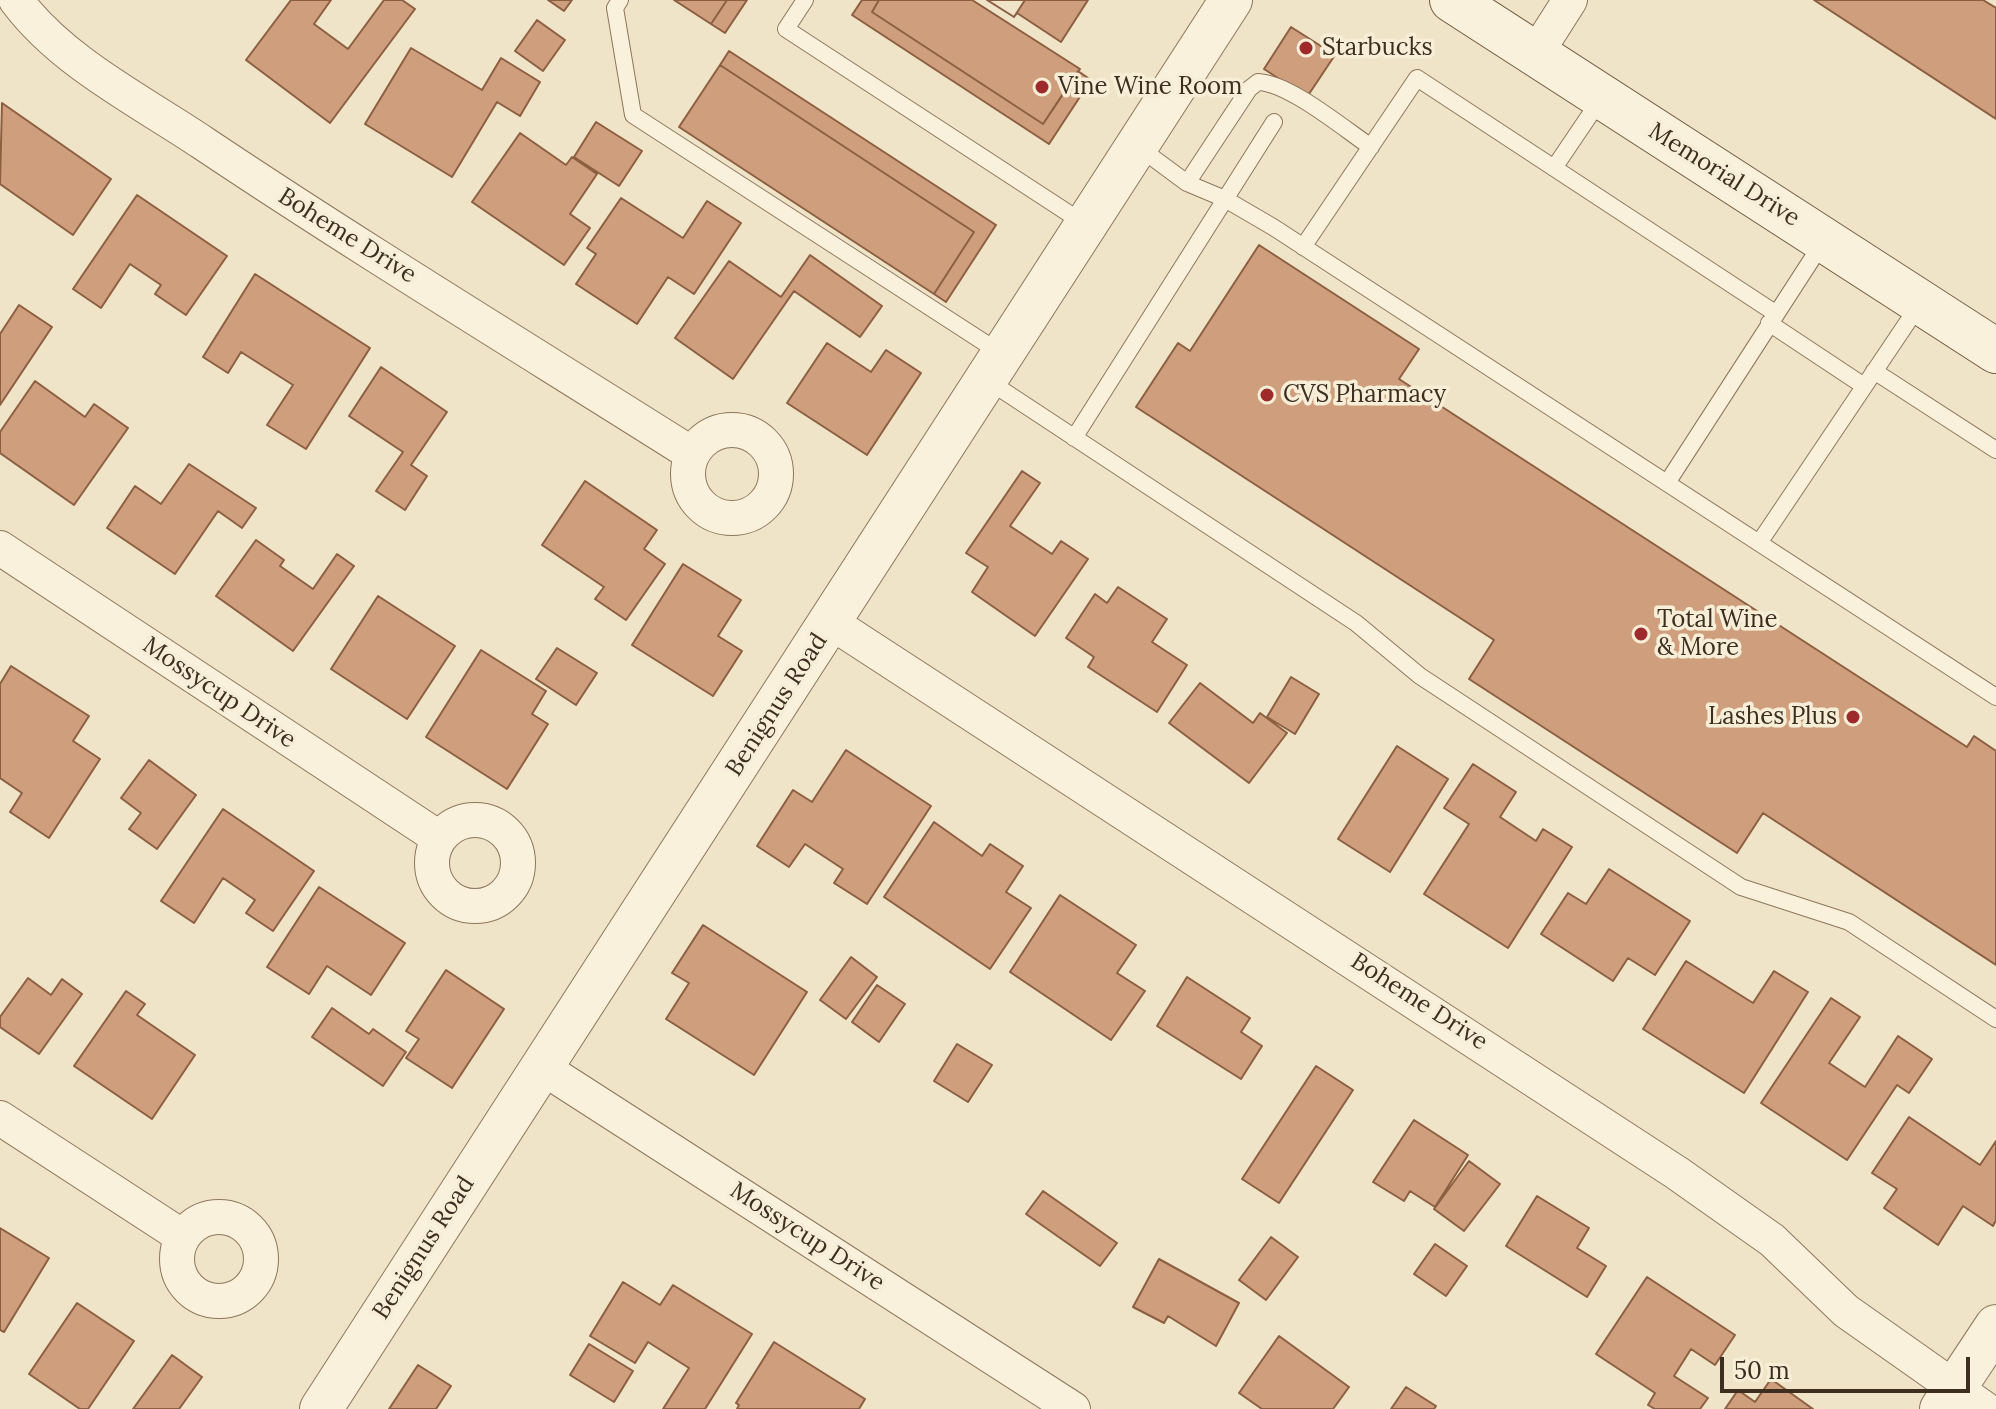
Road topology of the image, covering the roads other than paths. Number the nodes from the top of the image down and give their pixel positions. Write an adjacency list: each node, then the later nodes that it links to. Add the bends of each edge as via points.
1 (16, 0): 27 (street, Boheme Drive, via 74,57)
2 (620, 0): 22 (lane, via 615,8 633,115)
3 (805, 0): 16 (lane, via 786,29)
4 (1231, 0): 11 (street, Benignus Road)
5 (1452, 0): 7 (main road, Memorial Drive)
6 (1570, 0): 8 (street)
7 (1496, 12): 8 (main road, Memorial Drive)
8 (1535, 55): 9 (main road, Memorial Drive)
9 (1602, 97): 13 (lane); 17 (main road, Memorial Drive)
10 (1274, 122): 15 (lane)
11 (1135, 145): 14 (lane); 16 (street, Benignus Road)
12 (1371, 147): 13 (lane, via 1417,78); 14 (lane, via 1287,91 1258,82); 18 (lane)
13 (1554, 168): 20 (lane)
14 (1187, 183): 15 (lane)
15 (1225, 199): 18 (lane); 25 (lane)
16 (1085, 224): 22 (street, Benignus Road)
17 (1825, 239): 19 (main road, Memorial Drive); 20 (lane)
18 (1303, 247): 28 (lane)
19 (1920, 302): 21 (main road, Memorial Drive); 23 (lane)
20 (1772, 318): 24 (lane); 28 (lane)
21 (1996, 351)
22 (994, 367): 25 (lane); 31 (street, Benignus Road)
23 (1874, 371): 24 (lane); 26 (lane)
24 (1864, 386): 29 (lane)
25 (1074, 438): 34 (lane, via 1356,623 1420,676 1741,887 1849,922)
26 (1996, 450)
27 (692, 454)
28 (1667, 483): 29 (lane)
29 (1759, 543): 32 (lane)
30 (0, 548): 33 (street, Mossycup Drive)
31 (832, 623): 35 (street, Benignus Road); 39 (street, Boheme Drive, via 1665,1165 1772,1240 1846,1311)
32 (1996, 697)
33 (439, 838)
34 (1996, 1019)
35 (540, 1066): 40 (street, Benignus Road); 41 (street, Mossycup Drive)
36 (0, 1118): 37 (street)
37 (183, 1237)
38 (1996, 1326): 39 (street)
39 (1961, 1402)
40 (321, 1409)
41 (1073, 1409)

